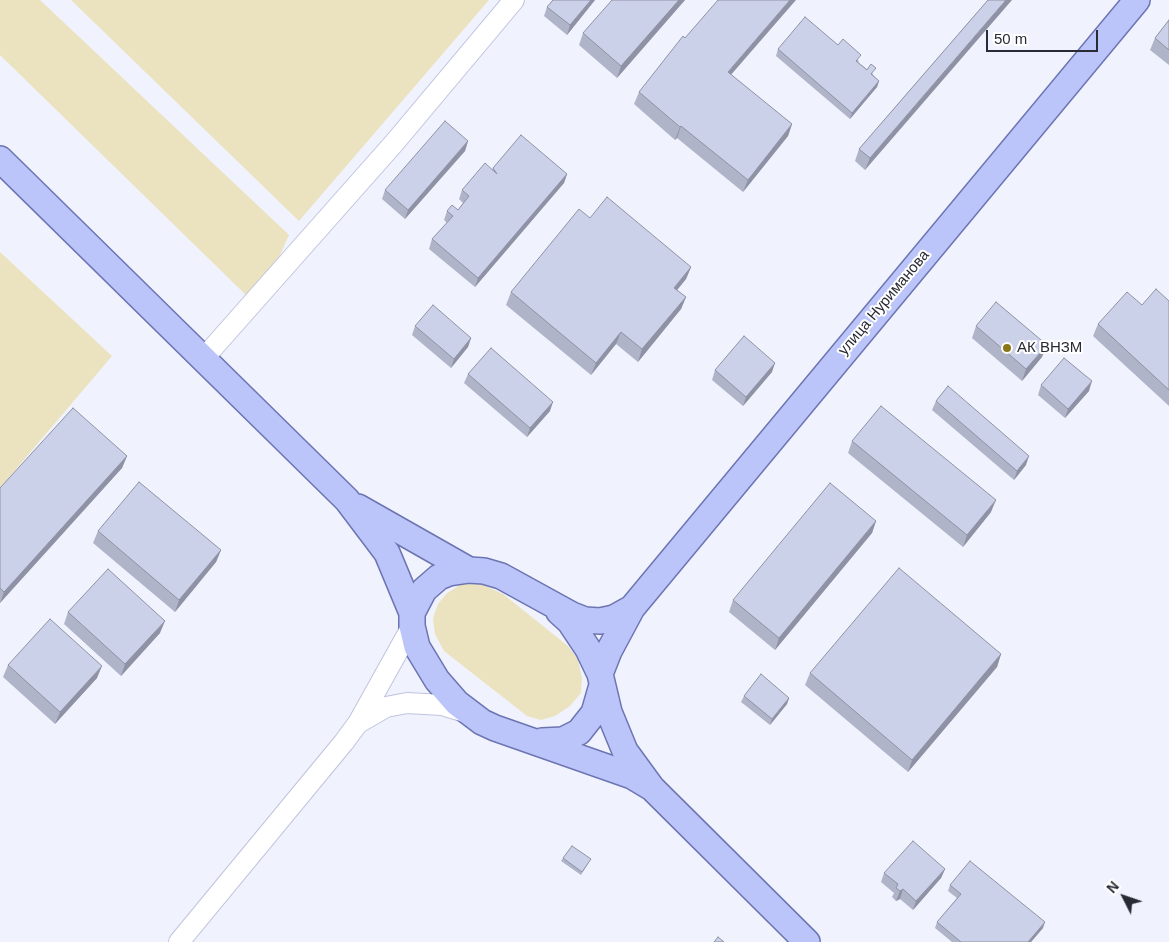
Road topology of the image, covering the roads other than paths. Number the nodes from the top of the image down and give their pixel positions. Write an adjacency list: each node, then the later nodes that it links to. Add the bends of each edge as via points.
1 (514, 0): 4 (street, via 395,142)
2 (1137, 0): 8 (main road, улица Нуриманова)
3 (0, 159): 4 (main road)
4 (203, 359): 5 (main road)
5 (347, 500): 6 (main road); 9 (main road, via 387,553)
6 (469, 570): 7 (main road, via 501,576); 9 (main road, via 449,573 430,584 418,598)
7 (550, 603): 8 (main road, via 572,615 600,621); 10 (main road, via 579,634)
8 (632, 608): 10 (main road, via 613,643)
9 (412, 620): 11 (main road, via 413,636 422,658 446,690); 12 (street)
10 (601, 680): 13 (main road, via 594,713 579,732 563,740); 14 (main road, via 625,752)
11 (470, 713): 12 (street, via 442,705 407,703 386,707); 13 (main road, via 495,728)
12 (358, 723): 15 (street)
13 (525, 738): 14 (main road, via 632,776)
14 (652, 788): 16 (main road)
15 (179, 942)
16 (808, 942)

